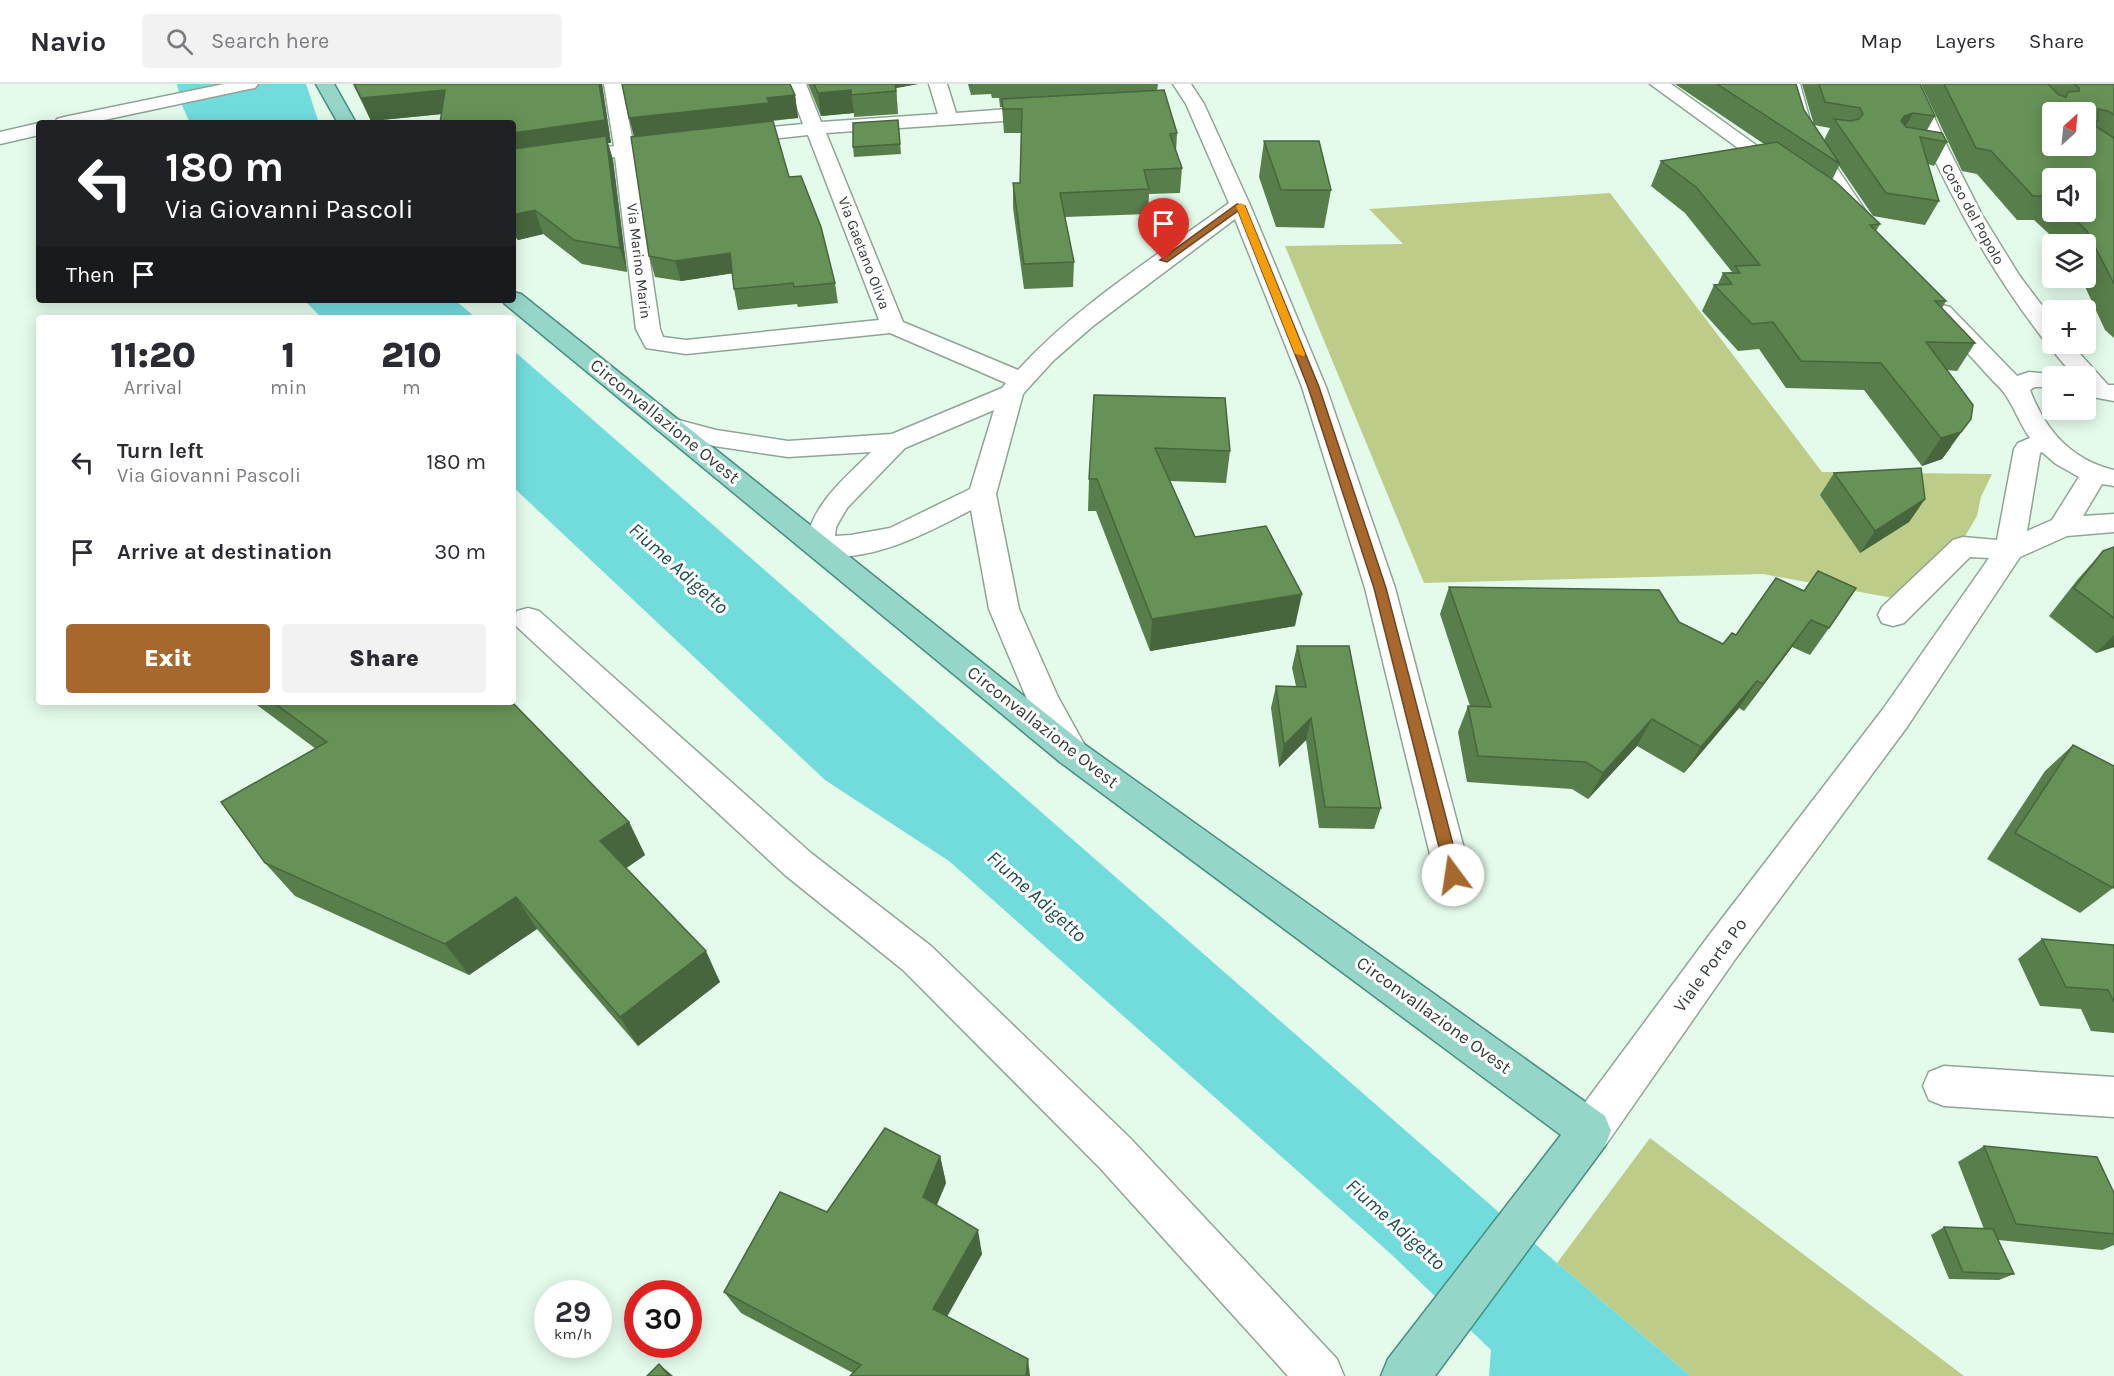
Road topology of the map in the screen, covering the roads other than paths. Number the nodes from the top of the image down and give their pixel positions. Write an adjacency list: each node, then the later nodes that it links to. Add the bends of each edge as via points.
1 (249, 84): 14 (street)
2 (324, 84): 15 (main road)
3 (613, 84): 23 (street, Via Marino Marin)
4 (797, 84): 16 (street, Via Gaetano Oliva)
5 (939, 84): 13 (street)
6 (1182, 84): 10 (street)
7 (1659, 84): 25 (street)
8 (1791, 84): 18 (street)
9 (1910, 84): 30 (street, Corso del Popolo, via 1928,148 2023,300)
10 (1195, 104): 11 (street); 27 (street)
11 (1171, 106)
12 (1065, 111): 13 (street)
13 (948, 118): 16 (street)
14 (77, 120)
15 (345, 120)
16 (816, 128): 21 (street); 31 (street, Via Gaetano Oliva)
17 (36, 130): 20 (street)
18 (1804, 132): 19 (street); 26 (street, via 1869,229)
19 (1831, 135)
20 (0, 138)
21 (715, 139)
22 (692, 141): 23 (street)
23 (624, 149): 24 (street); 31 (street, Via Marino Marin, via 648,329 654,343 686,347)
24 (516, 165)
25 (1805, 186)
26 (1825, 198)
27 (1240, 206): 34 (street, via 1059,340); 49 (street, via 1314,387 1380,588)
28 (1927, 295): 35 (street, via 2002,377)
29 (516, 301): 37 (main road, Circonvallazione Ovest)
30 (2042, 323)
31 (893, 327): 34 (street, Via Gaetano Oliva)
32 (2068, 354): 36 (street)
33 (2042, 380): 35 (street, via 2030,379)
34 (1016, 386): 39 (street); 41 (street)
35 (2017, 388): 38 (street, via 2021,402)
36 (2104, 394)
37 (671, 426): 39 (street, via 714,438 788,449); 44 (main road, Circonvallazione Ovest)
38 (2045, 441): 40 (street, via 2071,465); 45 (street, Viale Porta Po, via 2027,449)
39 (896, 442): 44 (street, via 836,503 822,527)
40 (2104, 476): 43 (street)
41 (982, 494): 44 (street, via 897,536 851,545); 48 (street, via 1005,609 1042,697)
42 (2114, 523): 43 (street)
43 (2062, 526): 45 (street)
44 (819, 546): 48 (main road, Circonvallazione Ovest)
45 (2010, 550): 46 (street, via 1964,547); 52 (street, Viale Porta Po, via 1894,718)
46 (1893, 615)
47 (528, 619): 53 (street, via 798,864 917,958 1114,1153)
48 (1072, 753): 52 (main road, Circonvallazione Ovest)
49 (1453, 875)
50 (1944, 1086): 51 (street)
51 (2114, 1097)
52 (1590, 1131): 54 (main road, Viale Porta Po)
53 (1320, 1376)
54 (1405, 1376)

